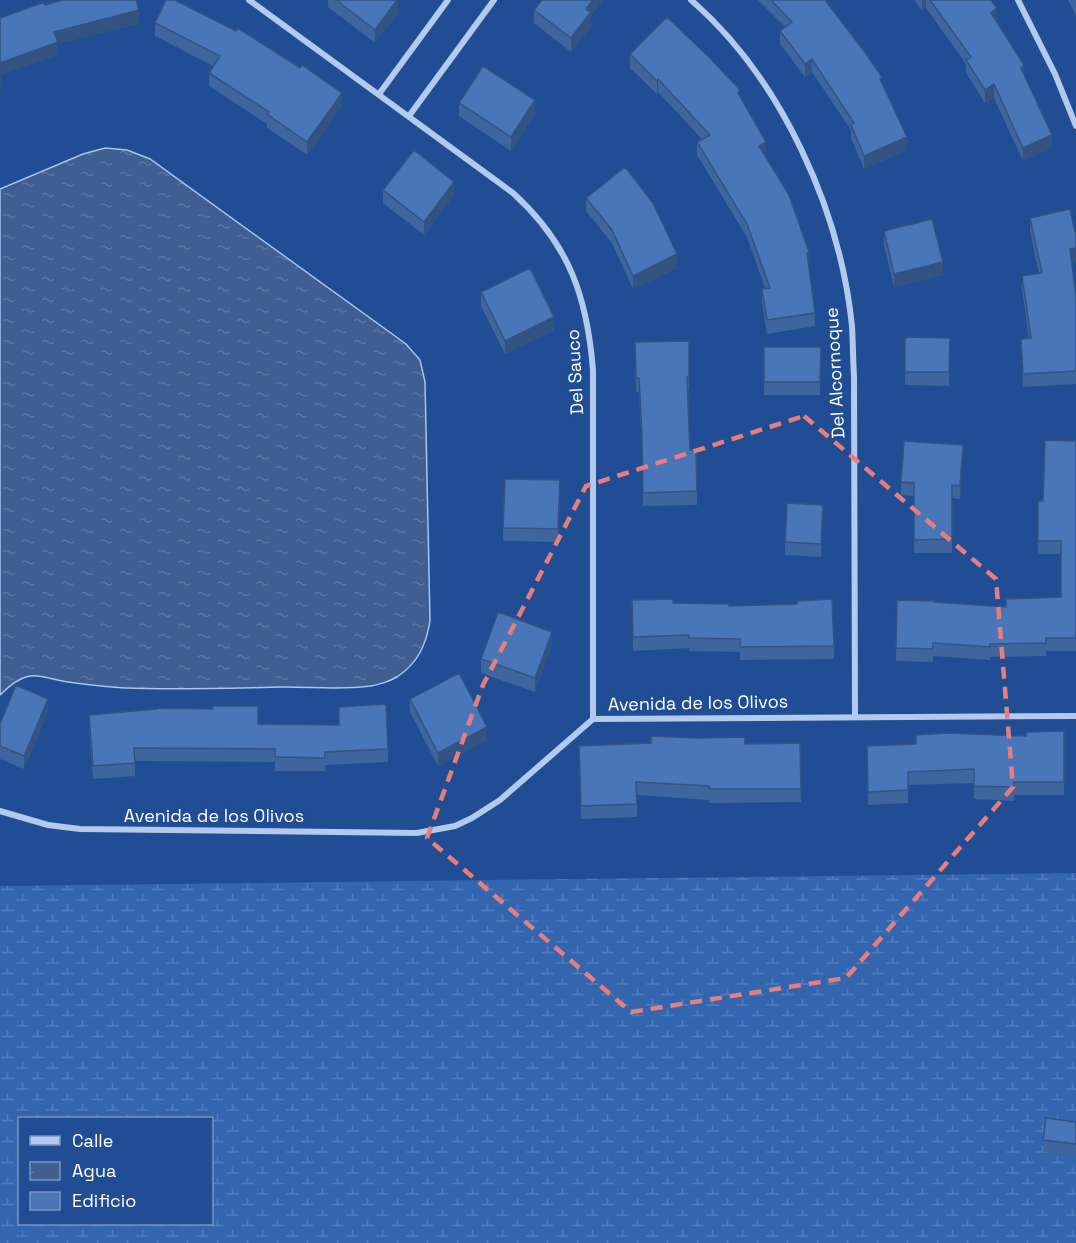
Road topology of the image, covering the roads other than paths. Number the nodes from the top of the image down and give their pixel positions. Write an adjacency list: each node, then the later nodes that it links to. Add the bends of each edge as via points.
1 (249, 0): 6 (street, Del Sauco)
2 (448, 0): 6 (street)
3 (494, 0): 7 (street)
4 (692, 0): 10 (street, Del Alcornoque, via 727,35 780,108 819,192 845,287 852,326 854,376)
5 (1018, 0): 8 (street)
6 (379, 94): 7 (street, Del Sauco)
7 (410, 116): 11 (street, Del Sauco, via 491,175 541,220 579,287 590,332 593,370)
8 (1076, 126)
9 (1076, 716): 10 (street, Avenida de los Olivos)
10 (855, 717): 11 (street, Avenida de los Olivos)
11 (593, 719): 12 (street, Avenida de los Olivos, via 500,800 455,826 436,830 102,830 48,825)
12 (0, 811)

